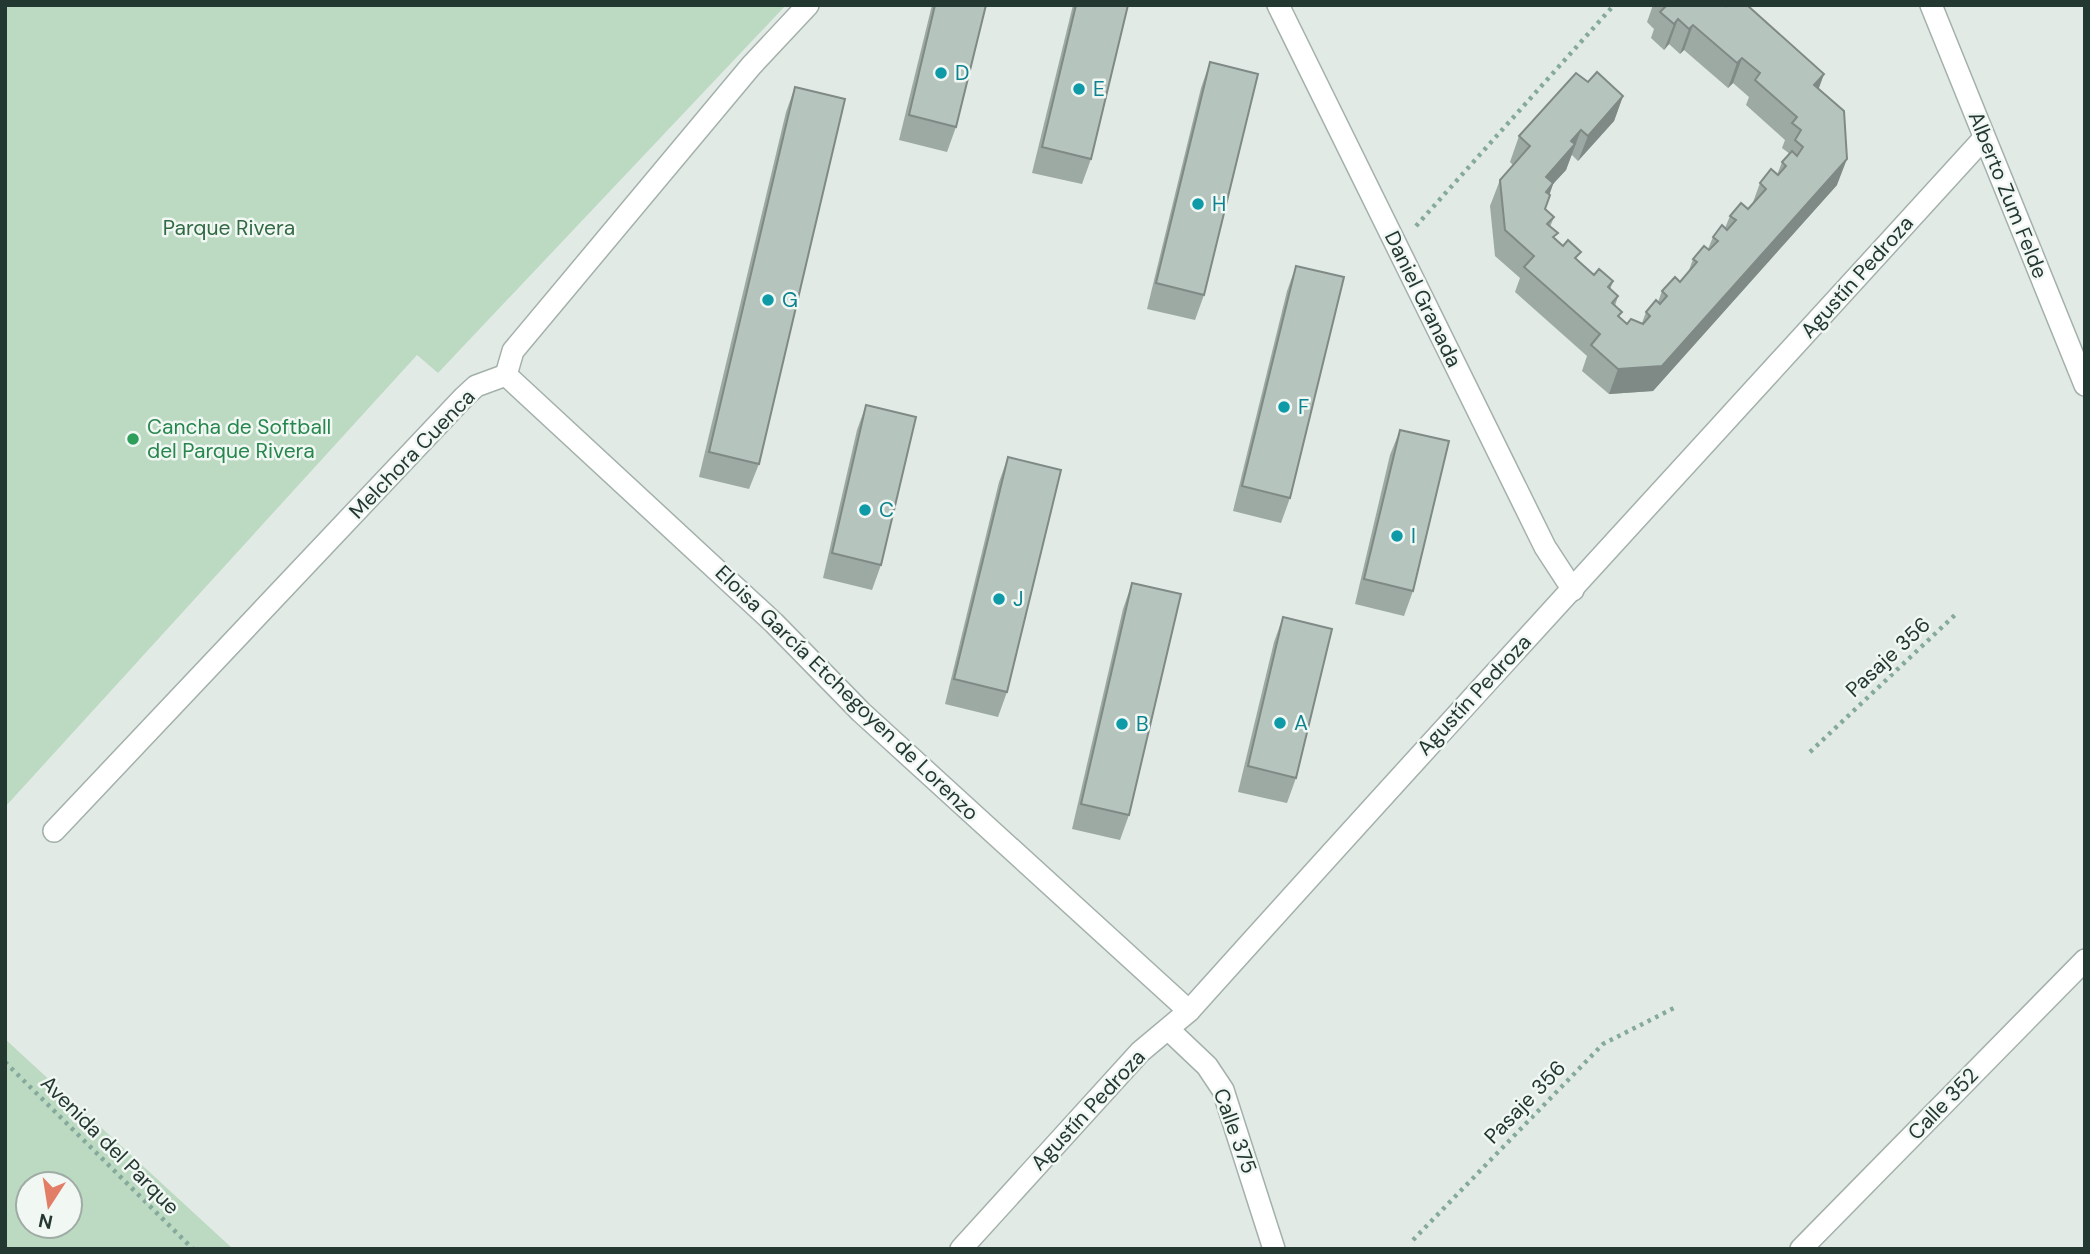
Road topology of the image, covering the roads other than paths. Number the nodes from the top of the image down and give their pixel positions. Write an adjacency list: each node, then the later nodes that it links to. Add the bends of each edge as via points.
1 (808, 5): 5 (street, via 751,66 513,351)
2 (1278, 5): 7 (street, Daniel Granada, via 1545,547)
3 (1931, 5): 4 (street, Alberto Zum Felde)
4 (1984, 138): 6 (street, Alberto Zum Felde); 7 (street, Agustín Pedroza)
5 (506, 375): 8 (street, Melchora Cuenca, via 476,386 464,397); 10 (street, Eloisa García Etchegoyen de Lorenzo, via 764,614 861,712)
6 (2085, 385)
7 (1573, 590): 10 (street, Agustín Pedroza, via 1497,667)
8 (54, 831)
9 (2085, 960): 14 (street, Calle 352)
10 (1189, 1011): 11 (street, Agustín Pedroza)
11 (1169, 1030): 12 (street, Agustín Pedroza, via 1140,1052); 13 (street, Calle 375, via 1208,1066 1223,1090)
12 (961, 1249)
13 (1274, 1249)
14 (1801, 1249)

